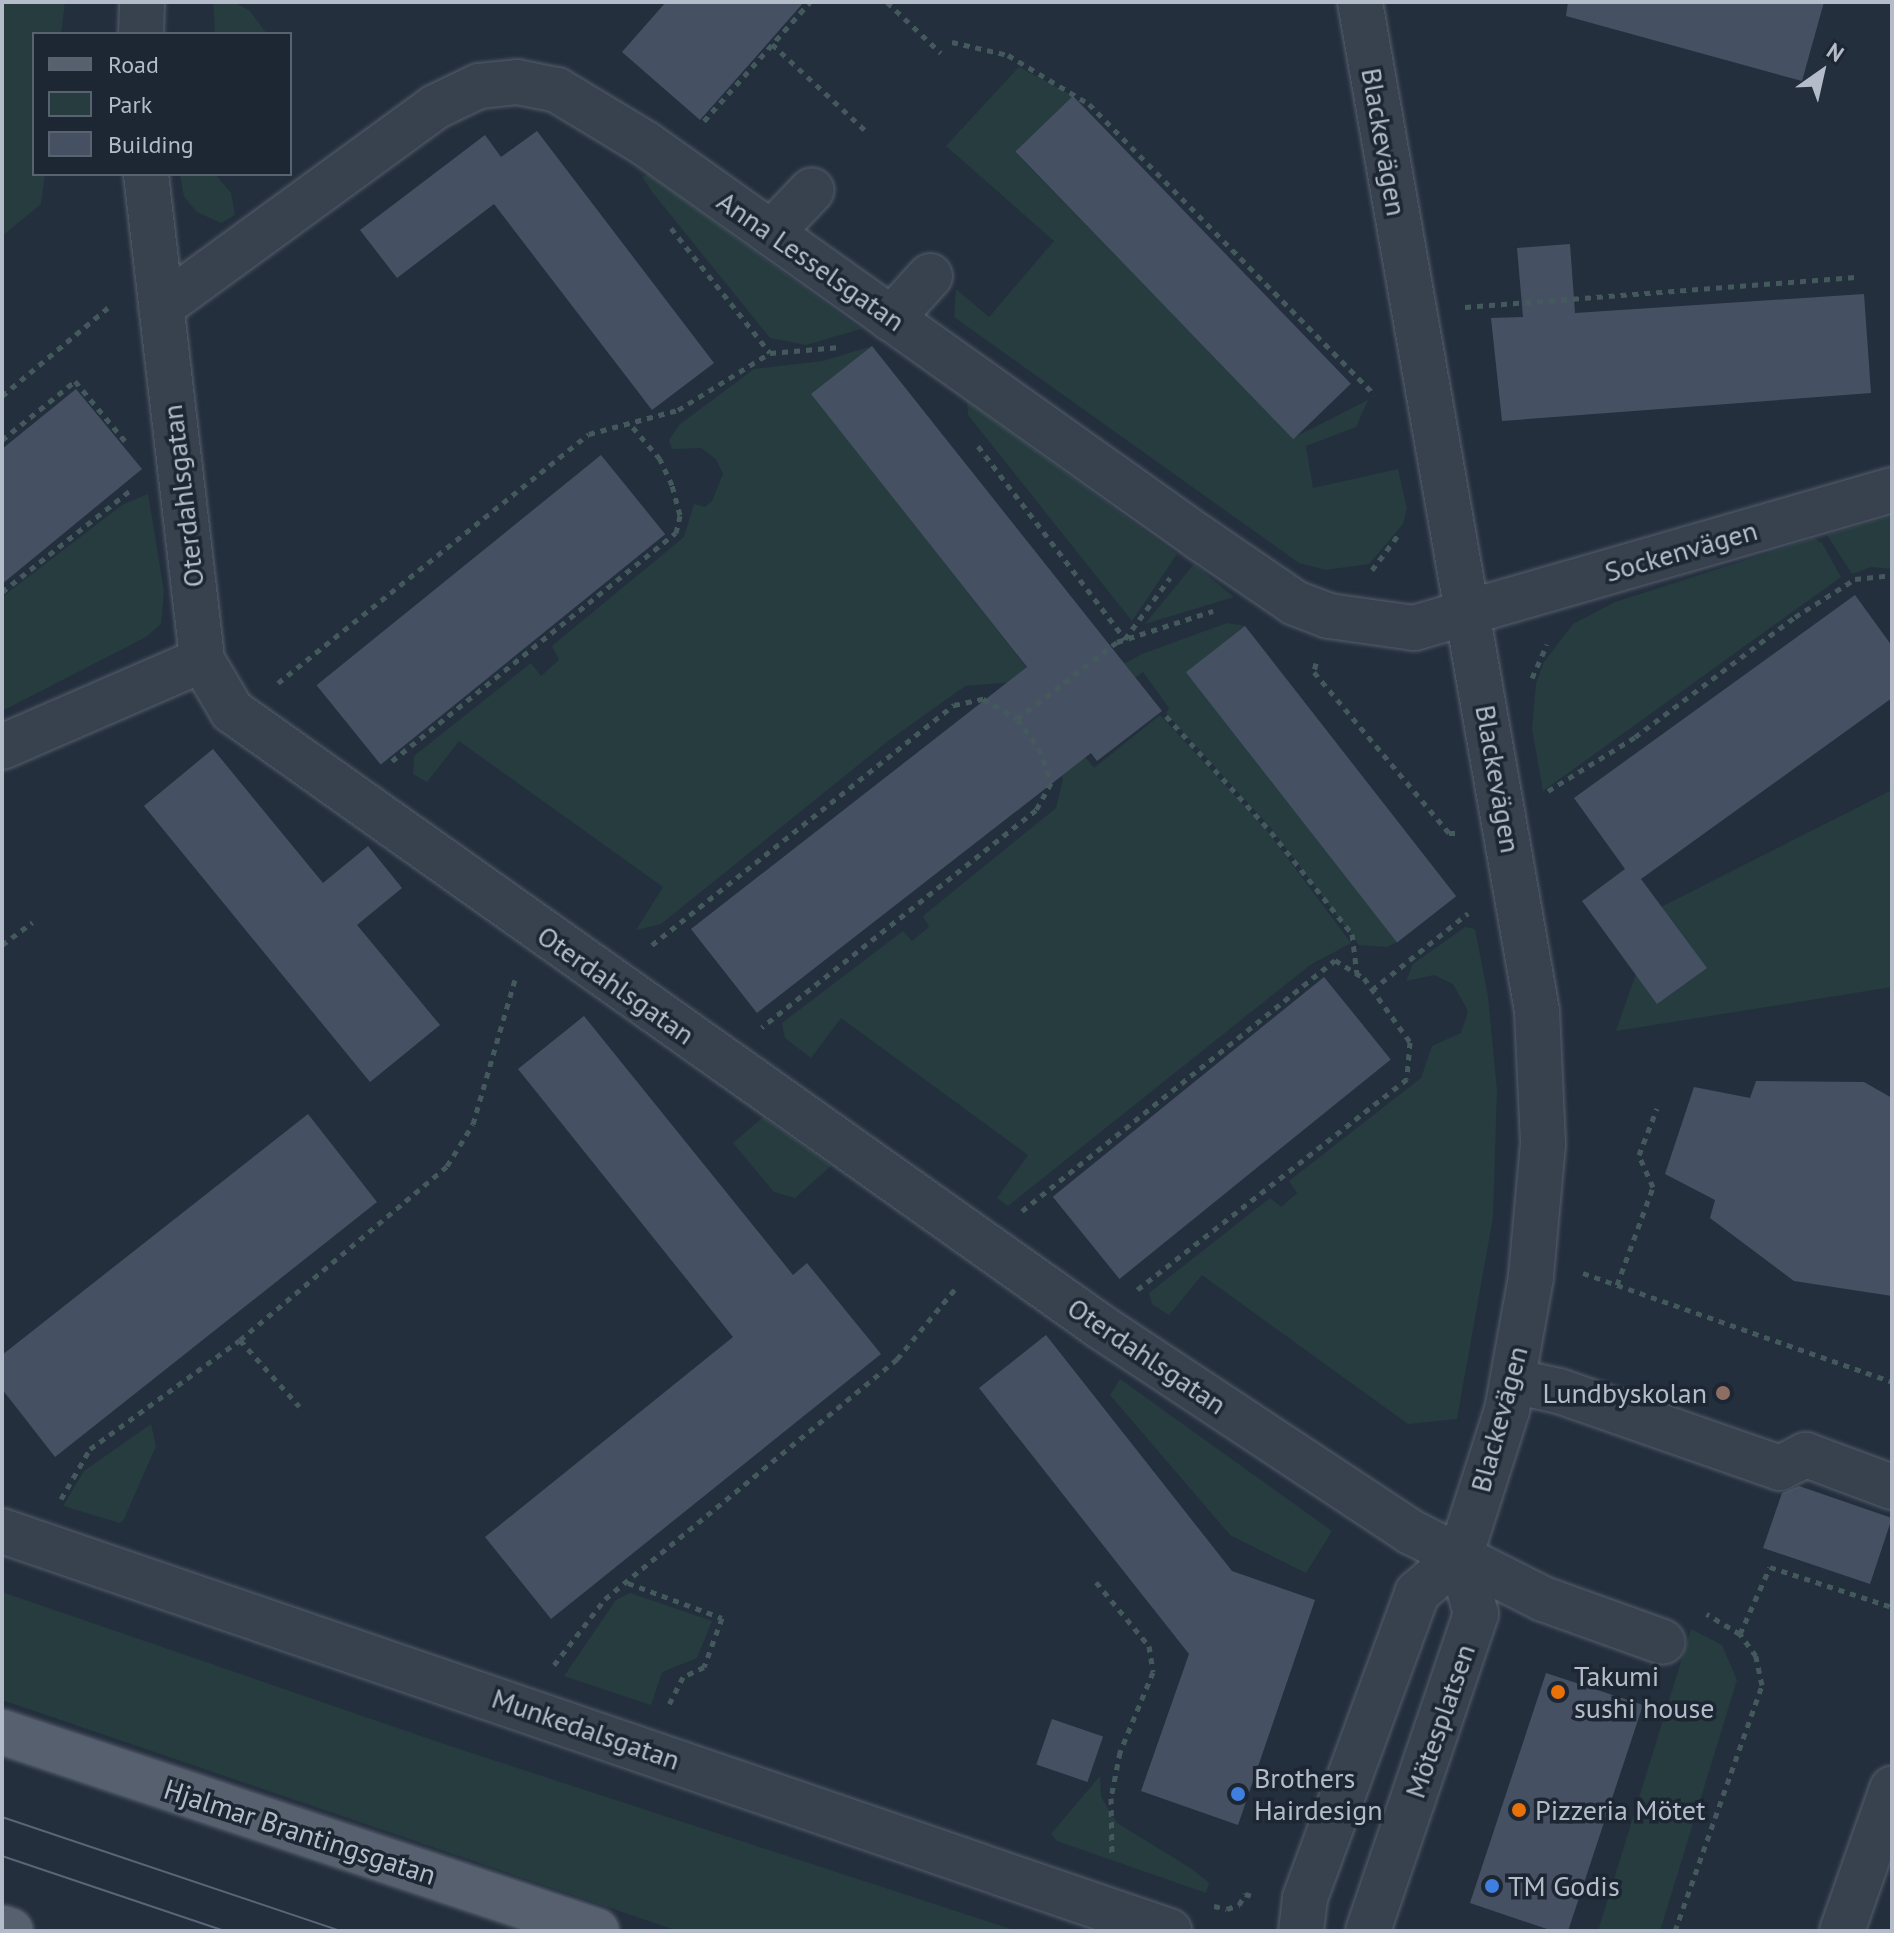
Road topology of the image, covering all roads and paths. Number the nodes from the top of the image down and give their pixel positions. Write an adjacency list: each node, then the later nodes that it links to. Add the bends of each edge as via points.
1 (142, 2): 5 (street)
2 (810, 2): 7 (path)
3 (887, 2): 8 (path)
4 (1360, 2): 33 (street, Blackevägen, via 1438,464)
5 (141, 32)
6 (952, 42): 23 (path, via 1016,59 1089,104)
7 (772, 44): 9 (path); 10 (path)
8 (941, 53)
9 (699, 126)
10 (867, 132)
11 (146, 176): 17 (street, Oterdahlsgatan)
12 (812, 190): 14 (street)
13 (662, 216): 21 (path)
14 (771, 233): 17 (street, Anna Lesselsgatan, via 646,144 557,90 517,82 479,86 435,107); 19 (street, Anna Lesselsgatan)
15 (930, 276): 19 (street)
16 (1859, 277): 18 (path)
17 (158, 288): 22 (path); 27 (street, Oterdahlsgatan)
18 (1459, 308)
19 (891, 319): 33 (street, Anna Lesselsgatan, via 1295,603 1378,626 1414,628)
20 (854, 344): 21 (path)
21 (770, 353): 24 (path, via 678,410)
22 (2, 396)
23 (1379, 399)
24 (631, 425): 37 (path, via 589,434); 41 (path, via 660,459 672,485 680,515 676,533)
25 (971, 437): 34 (path)
26 (2, 440): 27 (path, via 75,381)
27 (166, 478): 31 (path); 36 (street, Oterdahlsgatan)
28 (1892, 490): 33 (street, Sockenvägen)
29 (1181, 564): 34 (path)
30 (1892, 575): 42 (path, via 1855,579 1795,617 1635,737)
31 (2, 592)
32 (1222, 608): 34 (path)
33 (1470, 614): 53 (street, Blackevägen, via 1537,1011 1543,1144)
34 (1125, 639): 39 (path, via 1103,649)
35 (1317, 658): 43 (path, via 1314,672 1449,833)
36 (202, 660): 37 (street, Oterdahlsgatan); 40 (street)
37 (238, 715): 41 (street, Oterdahlsgatan)
38 (1166, 716): 48 (path, via 1271,832 1352,934)
39 (1017, 719): 49 (path, via 983,699 954,705); 51 (path, via 1039,748 1051,783 1036,810)
40 (2, 747)
41 (349, 795): 46 (street, Oterdahlsgatan)
42 (1538, 798)
43 (1463, 834)
44 (1482, 902): 50 (path)
45 (32, 922): 47 (path)
46 (530, 925): 49 (street, Oterdahlsgatan); 55 (path, via 496,1053 463,1148)
47 (2, 945)
48 (1357, 974)
49 (607, 979): 51 (street, Oterdahlsgatan)
50 (1372, 990)
51 (721, 1059): 62 (street, Oterdahlsgatan, via 1114,1336 1411,1532)
52 (1657, 1108): 54 (path, via 1639,1155 1653,1187)
53 (1532, 1258): 54 (path); 56 (street, Blackevägen)
54 (1617, 1285): 57 (path)
55 (240, 1340): 58 (path); 60 (path, via 90,1449)
56 (1513, 1381): 59 (street, via 1559,1391 1780,1468 1806,1455); 62 (street, Blackevägen)
57 (1892, 1382)
58 (299, 1406)
59 (1892, 1487)
60 (58, 1506)
61 (2, 1531): 75 (street, Munkedalsgatan)
62 (1460, 1556): 67 (street, via 1543,1599); 76 (street, via 1417,1593 1305,1898); 77 (street, Mötesplatsen, via 1476,1614)
63 (1096, 1582): 71 (path, via 1149,1646 1153,1672 1120,1752 1111,1798)
64 (627, 1583): 68 (path, via 722,1618 704,1667 683,1677)
65 (1892, 1607): 66 (path, via 1770,1567)
66 (1740, 1634)
67 (1663, 1642)
68 (667, 1711)
69 (2, 1732): 74 (main road, Hjalmar Brantingsgatan)
70 (1892, 1789): 78 (street)
71 (1112, 1870)
72 (2, 1928): 73 (main road)
73 (11, 1931)
74 (597, 1931)
75 (1169, 1931)
76 (1301, 1931)
77 (1368, 1931)
78 (1842, 1931)

